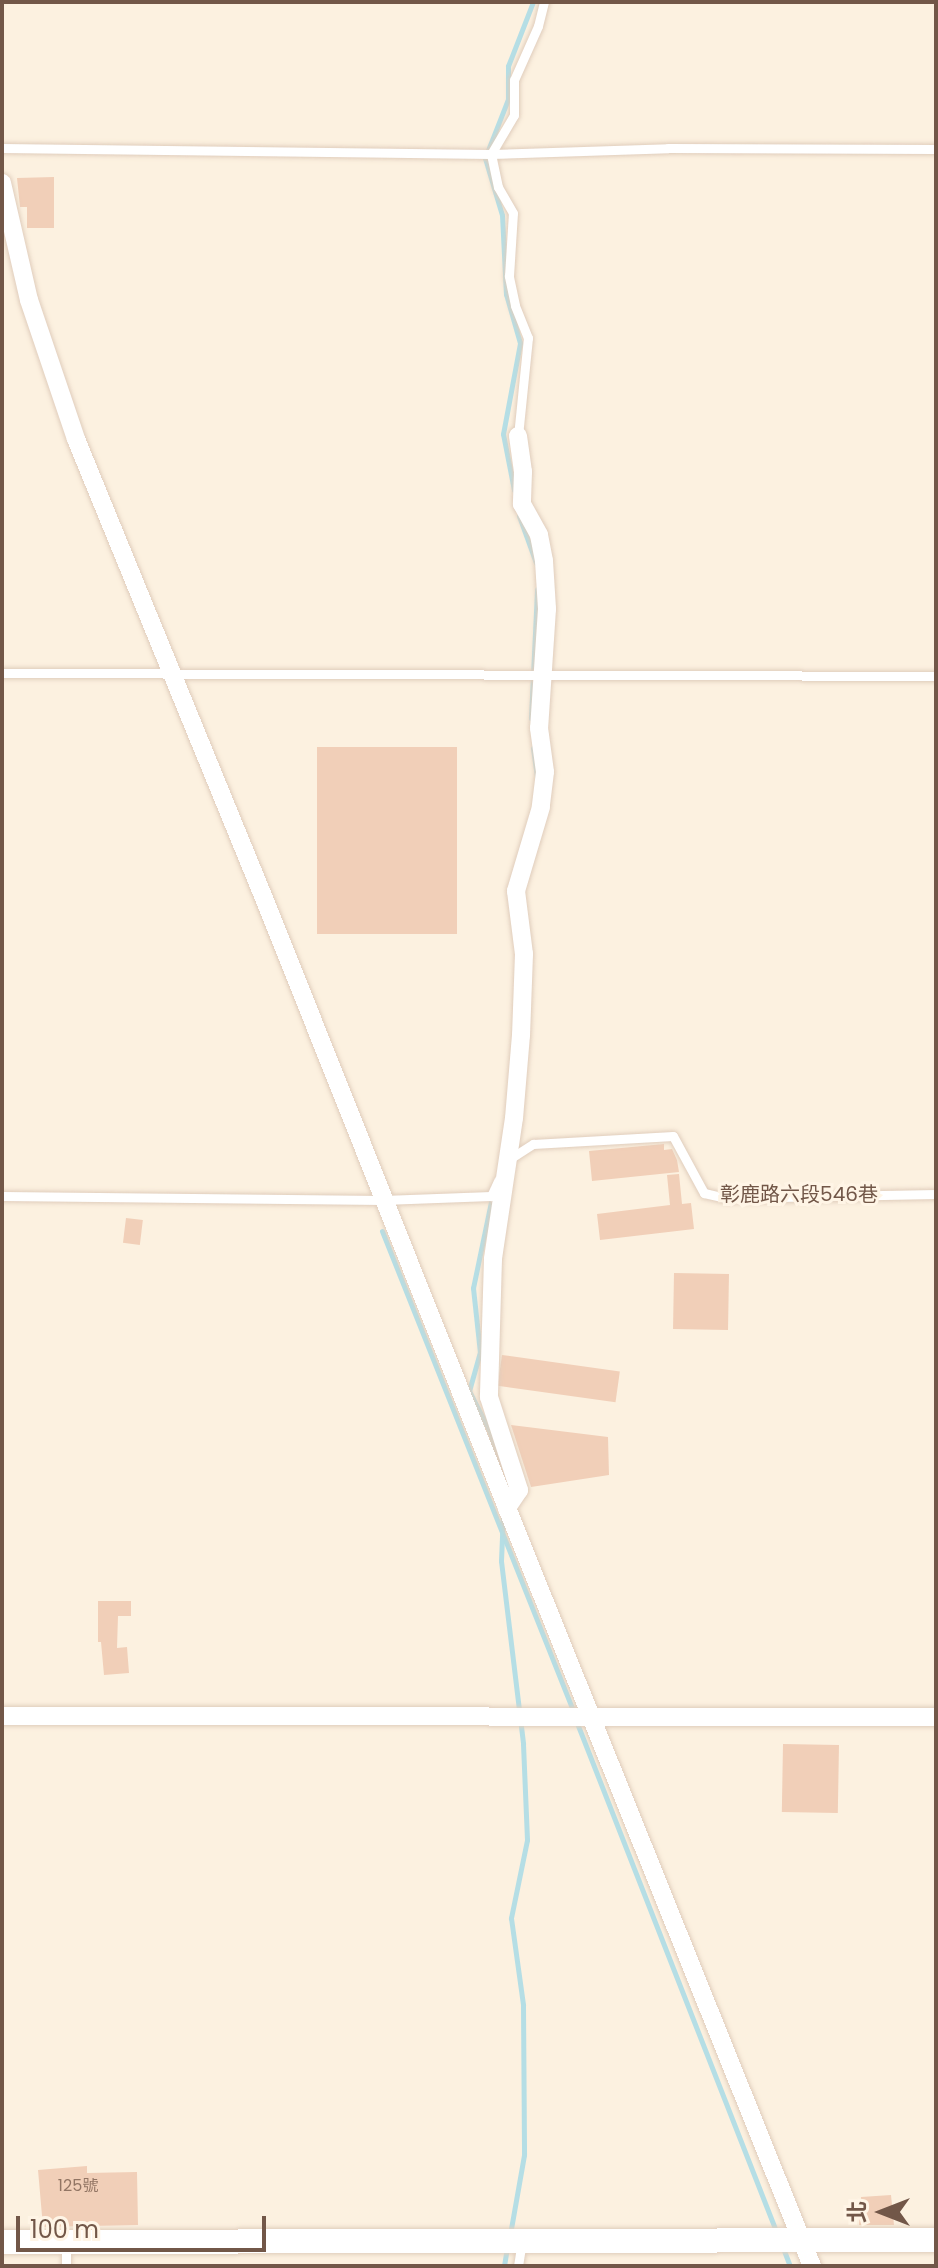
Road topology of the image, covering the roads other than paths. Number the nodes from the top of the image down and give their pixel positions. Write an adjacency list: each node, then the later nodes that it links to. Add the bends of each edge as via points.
1 (544, 2): 4 (lane, via 514,80 514,115)
2 (2, 148): 4 (lane)
3 (936, 149): 4 (lane, via 668,148)
4 (491, 154): 6 (lane, via 498,187 513,213 509,276 528,338)
5 (2, 183): 7 (street, via 29,300 76,439)
6 (518, 436): 9 (street, via 522,504 539,535 544,561)
7 (171, 672): 8 (lane); 9 (lane); 14 (street)
8 (2, 673)
9 (542, 676): 10 (lane); 11 (street, via 541,807 516,891 524,954)
10 (936, 676)
11 (509, 1159): 12 (lane, 彰鹿路六段546巷, via 533,1144 673,1136 704,1193 726,1198); 14 (lane, via 491,1196); 15 (street, via 493,1259 489,1397 519,1490)
12 (936, 1194)
13 (2, 1196): 14 (lane)
14 (383, 1200): 15 (street)
15 (507, 1508): 18 (street)
16 (2, 1716): 18 (street)
17 (936, 1717): 18 (street)
18 (592, 1719): 22 (street)
19 (522, 2240): 21 (street); 22 (street); 25 (lane)
20 (936, 2240): 22 (street)
21 (66, 2241): 23 (street); 24 (lane)
22 (803, 2241): 26 (street)
23 (2, 2242)
24 (66, 2266)
25 (518, 2266)
26 (812, 2266)

